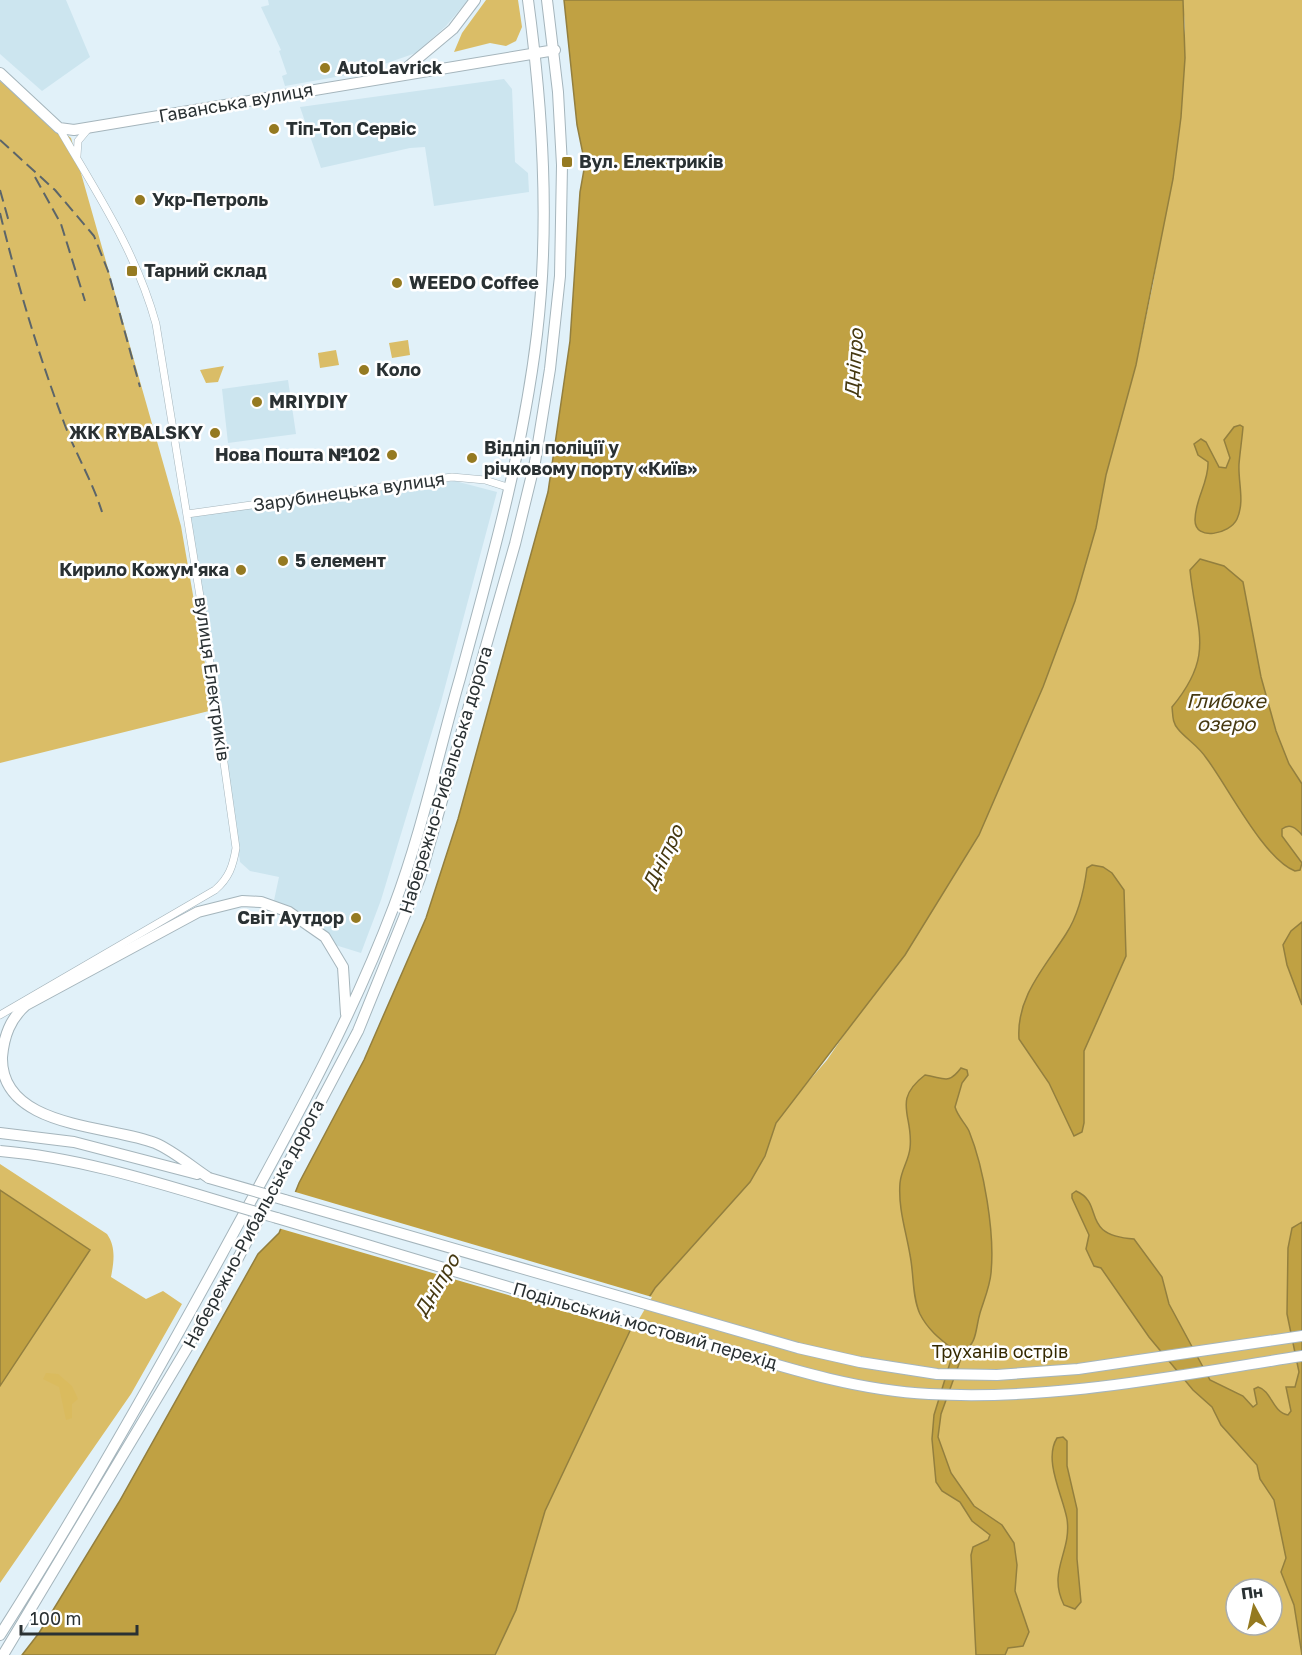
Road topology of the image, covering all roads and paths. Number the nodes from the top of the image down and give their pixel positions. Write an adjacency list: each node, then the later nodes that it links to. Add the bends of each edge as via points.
1 (475, 0): 7 (main road, via 453,29)
2 (528, 0): 5 (main road, Набережно-Рибальська дорога)
3 (547, 0): 4 (main road, Набережно-Рибальська дорога)
4 (555, 50): 5 (main road, Гаванська вулиця); 21 (main road, Набережно-Рибальська дорога, via 562,223 555,328 545,401 515,544 420,878 358,1031 232,1269)
5 (536, 53): 7 (main road, Гаванська вулиця); 11 (main road, Набережно-Рибальська дорога, via 543,166 541,281 531,377)
6 (0, 73): 9 (main road, вулиця Електриків)
7 (398, 75): 8 (main road, Гаванська вулиця)
8 (91, 127): 9 (main road, Гаванська вулиця); 10 (street, via 78,141)
9 (59, 128): 10 (street, вулиця Електриків)
10 (78, 162): 12 (street, вулиця Електриків, via 120,232 146,287 156,324)
11 (510, 488): 12 (street, Зарубинецька вулиця, via 485,480 452,477); 14 (main road, Набережно-Рибальська дорога, via 411,858)
12 (187, 514): 13 (street, вулиця Електриків, via 236,848 231,871 225,881 197,902)
13 (0, 1015)
14 (346, 1019): 17 (main road, via 343,967 326,937 289,912 261,902 233,901 198,912 26,1005 12,1021 3,1049 3,1074 29,1107 45,1116 155,1143); 20 (main road, Набережно-Рибальська дорога, via 203,1288)
15 (0, 1133): 17 (main road, Подільський мостовий перехід, via 74,1142)
16 (0, 1151): 19 (main road, Подільський мостовий перехід, bridge, via 107,1169 639,1326 858,1385 927,1394 998,1396 1078,1390)
17 (209, 1178): 18 (main road, Подільський мостовий перехід, bridge, via 798,1348 937,1374 997,1376 1078,1369)
18 (1302, 1336)
19 (1302, 1356)
20 (0, 1635)
21 (3, 1655)

